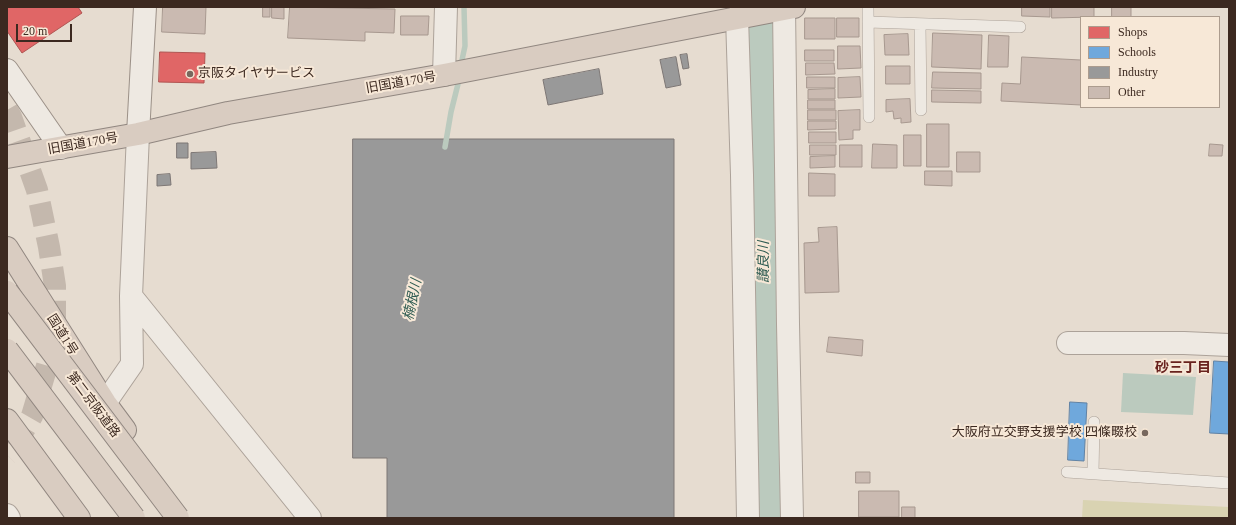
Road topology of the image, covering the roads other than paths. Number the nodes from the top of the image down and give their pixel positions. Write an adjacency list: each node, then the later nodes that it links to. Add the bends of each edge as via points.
1 (145, 7): 14 (street)
2 (446, 7): 10 (street)
3 (868, 7): 6 (lane)
4 (785, 8): 5 (highway, 旧国道170号); 37 (street)
5 (741, 17): 10 (highway, 旧国道170号); 36 (street)
6 (868, 22): 7 (lane); 13 (lane)
7 (920, 24): 8 (lane); 12 (lane)
8 (1020, 27)
9 (7, 70): 11 (street)
10 (444, 75): 14 (highway, 旧国道170号, via 228,113)
11 (14, 87): 15 (street)
12 (921, 110)
13 (869, 117)
14 (138, 134): 15 (highway, 旧国道170号); 19 (street)
15 (61, 148): 16 (highway, 旧国道170号)
16 (7, 157)
17 (7, 248): 23 (highway, 国道1号)
18 (7, 292): 33 (highway, 第二京阪道路, bridge)
19 (131, 296): 23 (street, via 132,364); 35 (street)
20 (1068, 343): 21 (street)
21 (1229, 345)
22 (7, 350): 32 (highway, bridge)
23 (105, 403): 34 (highway, 国道1号)
24 (7, 420): 31 (highway)
25 (1094, 422): 27 (lane)
26 (1067, 472): 27 (lane)
27 (1093, 473): 28 (lane)
28 (1229, 483)
29 (7, 515): 30 (street)
30 (9, 518)
31 (79, 518)
32 (134, 518)
33 (178, 518)
34 (189, 518)
35 (310, 518)
36 (748, 518)
37 (792, 518)

